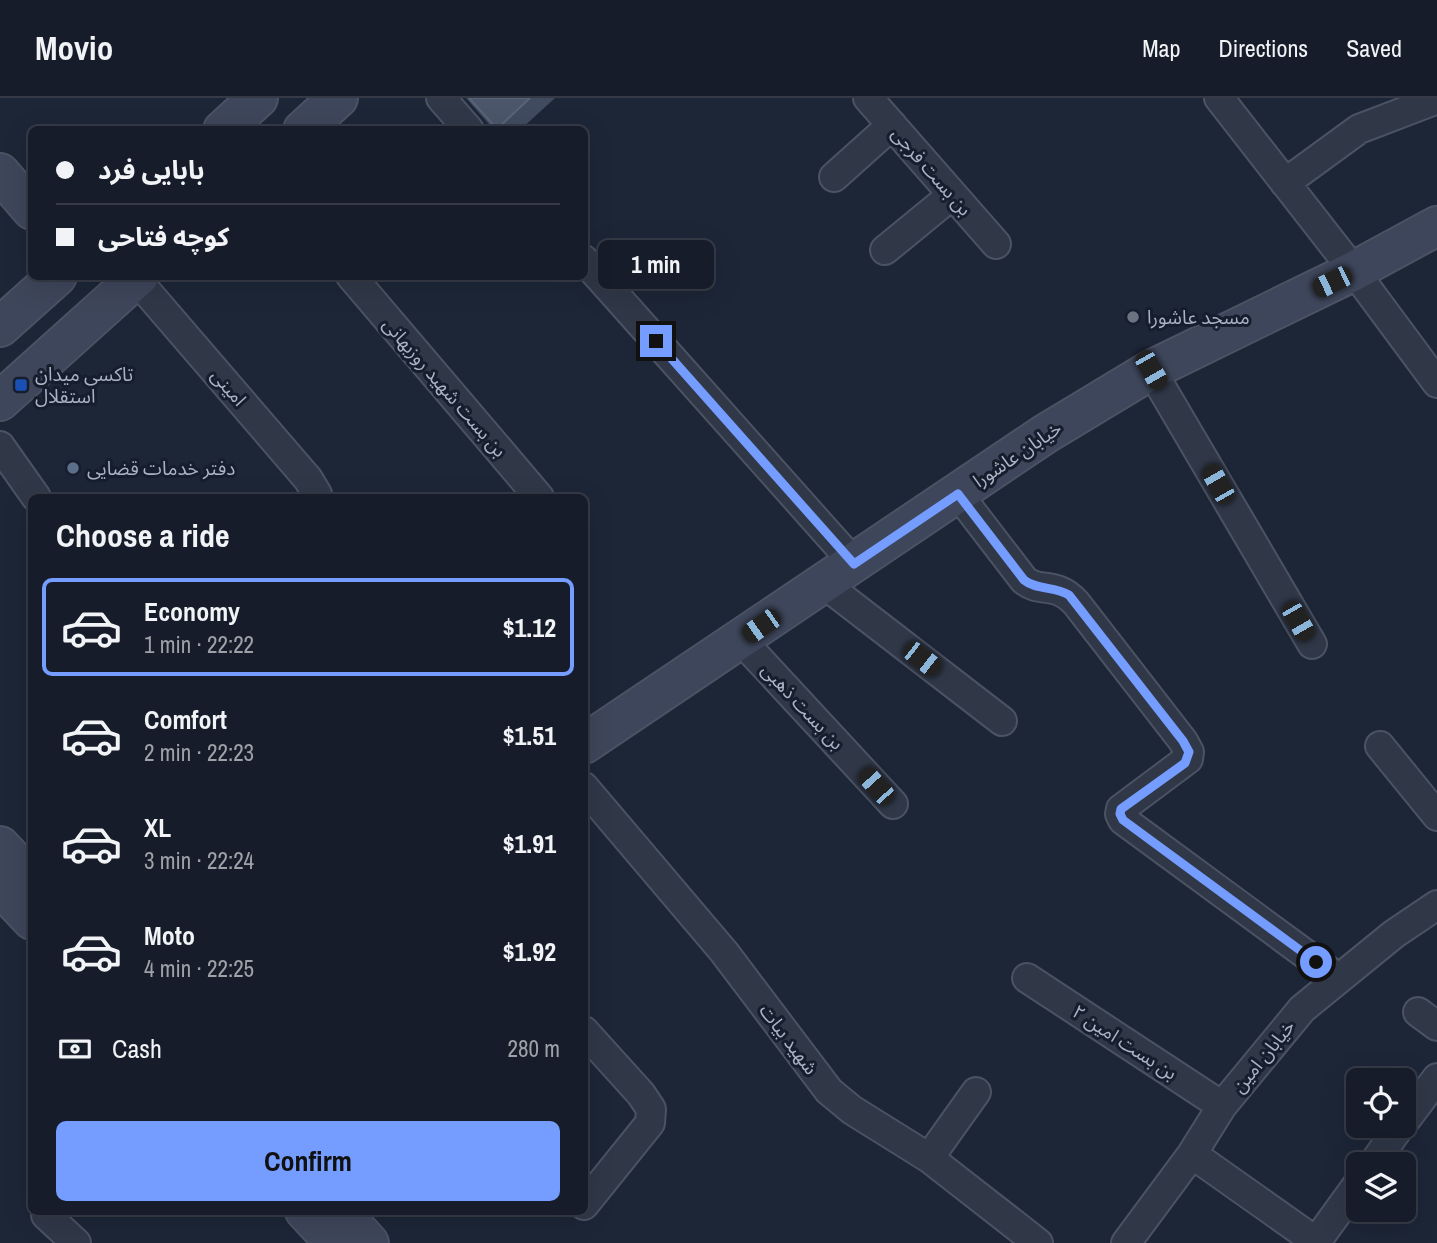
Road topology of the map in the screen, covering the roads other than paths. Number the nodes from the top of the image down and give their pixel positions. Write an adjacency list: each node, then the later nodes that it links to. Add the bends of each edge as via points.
1 (258, 98): 8 (main road)
2 (338, 98): 9 (main road)
3 (441, 98): 10 (street)
4 (868, 98): 7 (street, بن بست فرجی)
5 (1219, 98): 13 (street)
6 (1435, 100): 13 (street, via 1359,129)
7 (892, 125): 12 (street); 14 (street, بن بست فرجی)
8 (227, 126)
9 (307, 126)
10 (466, 126)
11 (0, 173): 15 (main road)
12 (834, 177)
13 (1285, 183): 20 (street)
14 (952, 195): 17 (street, بن بست فرجی); 18 (street)
15 (28, 205)
16 (1437, 226): 20 (main road, خیابان عاشورا)
17 (996, 244)
18 (885, 250)
19 (588, 265): 34 (street)
20 (1354, 271): 26 (main road, خیابان عاشورا); 27 (street)
21 (53, 280): 25 (main road)
22 (135, 280): 28 (main road)
23 (139, 280): 31 (street, امینی)
24 (354, 280): 32 (street, بن بست شهید روزبهانی)
25 (0, 327)
26 (1151, 370): 33 (main road, خیابان عاشورا); 36 (street)
27 (1437, 383)
28 (0, 401)
29 (0, 446): 30 (street)
30 (34, 494)
31 (317, 494)
32 (537, 494)
33 (958, 494): 34 (main road, خیابان عاشورا); 49 (street, via 1024,580 1062,591 1076,603 1189,752 1188,759 1121,809 1123,820)
34 (839, 573): 35 (main road, خیابان عاشورا); 37 (street)
35 (741, 640): 38 (main road, خیابان عاشورا); 41 (street, بن بست ذهبی)
36 (1312, 644)
37 (1002, 721)
38 (588, 741)
39 (1380, 746): 42 (street)
40 (588, 792): 56 (street, شهید بیات, via 724,952 829,1091)
41 (893, 804)
42 (1437, 816)
43 (0, 846): 44 (main road)
44 (28, 876)
45 (0, 887): 47 (main road)
46 (1437, 905): 49 (street, خیابان امین)
47 (28, 916)
48 (1027, 978): 53 (street, بن بست امین ۲)
49 (1338, 978): 53 (street, خیابان امین, via 1301,1009)
50 (588, 1035): 57 (street, via 651,1109 650,1123)
51 (1437, 1078): 54 (street)
52 (976, 1092): 56 (street)
53 (1222, 1106): 55 (street, خیابان امین)
54 (1416, 1106)
55 (1192, 1154): 62 (street); 67 (street, خیابان امین)
56 (929, 1158): 66 (street, شهید بیات)
57 (588, 1200)
58 (1346, 1201): 62 (street)
59 (46, 1215): 63 (street)
60 (309, 1215): 64 (main road)
61 (344, 1215): 65 (main road)
62 (1317, 1242)
63 (76, 1243)
64 (335, 1243)
65 (369, 1243)
66 (1038, 1243)
67 (1126, 1243)

